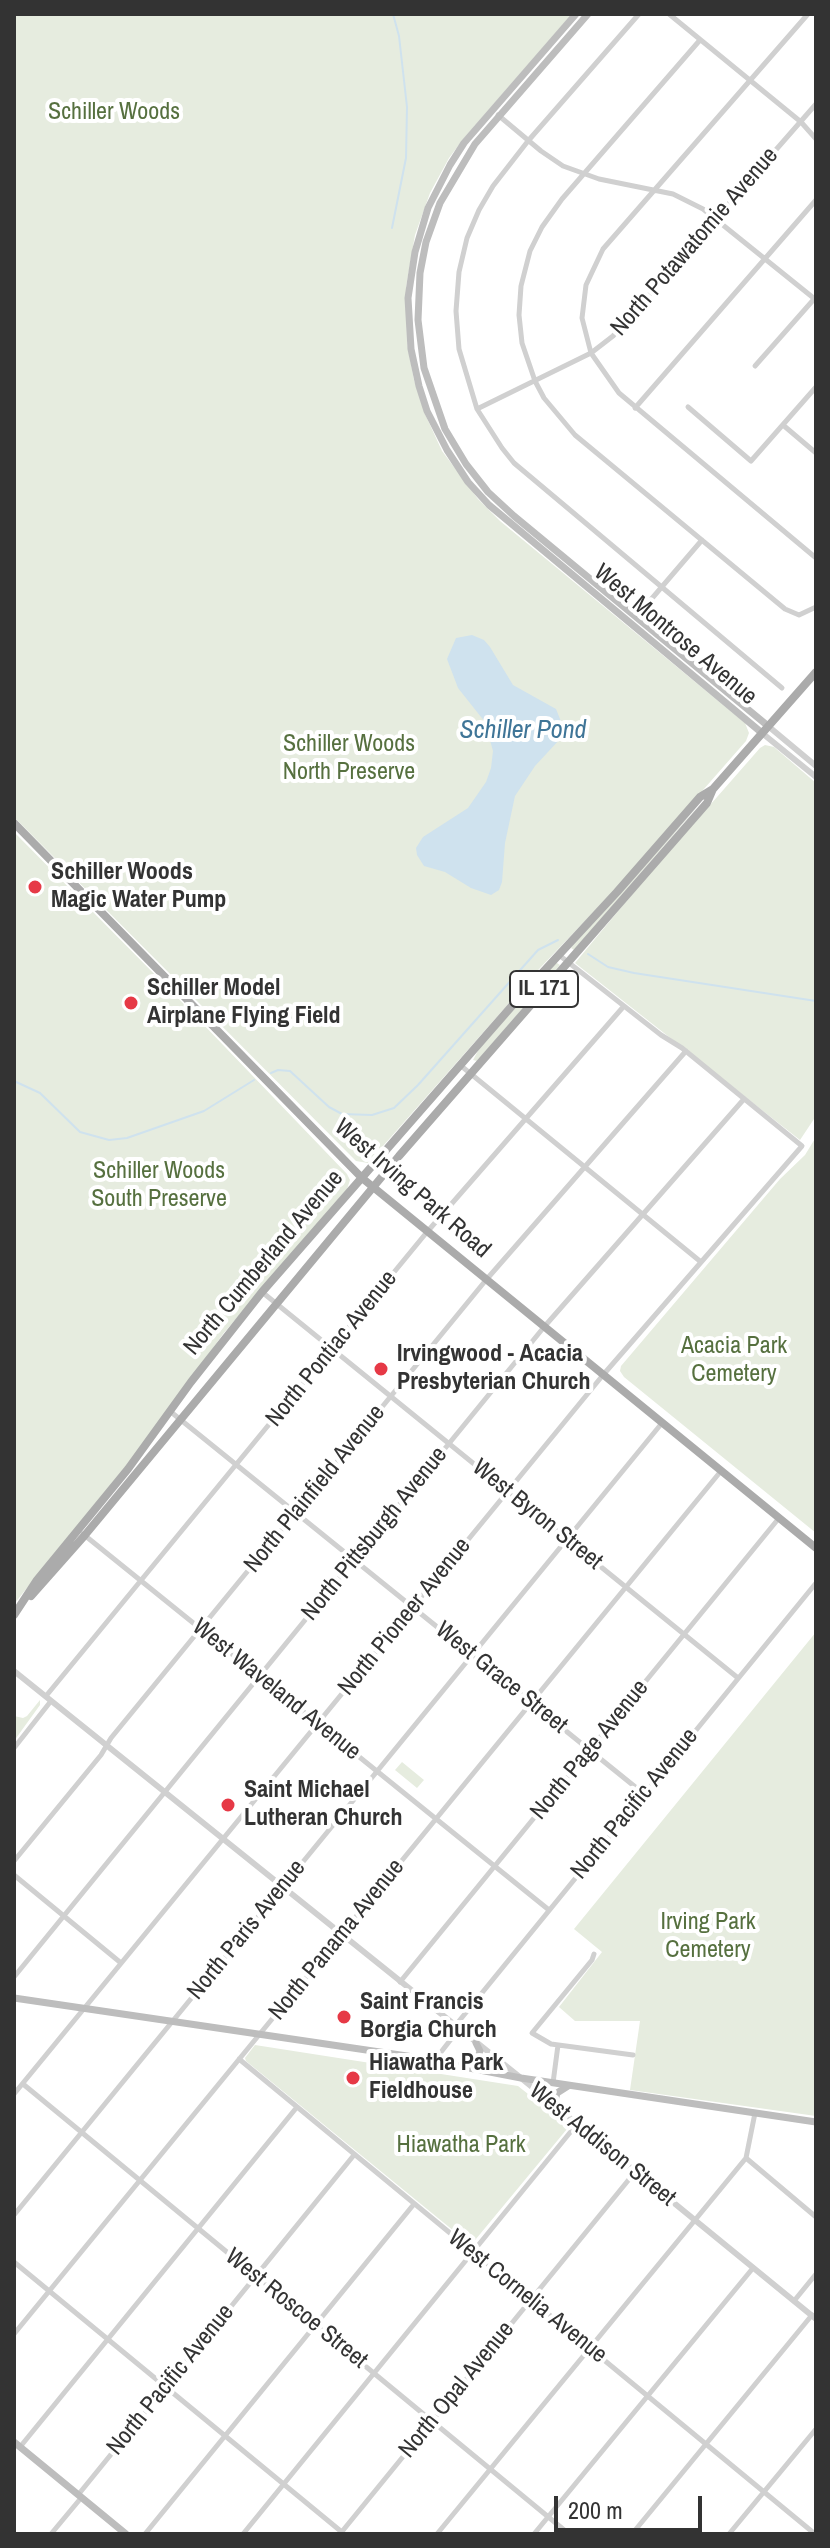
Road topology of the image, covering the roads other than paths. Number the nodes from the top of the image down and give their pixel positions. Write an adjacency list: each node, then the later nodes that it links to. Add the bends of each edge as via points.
1 (576, 14): 9 (main road)
2 (588, 14): 9 (main road)
3 (639, 14): 12 (street)
4 (669, 14): 6 (street)
5 (808, 14): 7 (street)
6 (700, 40): 7 (street); 13 (street)
7 (750, 81): 10 (street); 14 (street)
8 (816, 104): 10 (street, North Potawatomie Avenue)
9 (496, 113): 12 (street); 32 (main road, West Montrose Avenue, via 459,166 435,216 420,273 424,368 445,429 477,478 511,519)
10 (801, 122): 11 (street); 16 (street, North Potawatomie Avenue)
11 (816, 139)
12 (528, 141): 13 (street); 25 (street, via 479,210 459,272 459,349)
13 (584, 174): 14 (street); 21 (street, via 542,227 525,269 520,330)
14 (656, 189): 16 (street); 19 (street, via 603,249 590,273 582,308)
15 (816, 200): 17 (street)
16 (717, 218): 17 (street); 19 (street, North Potawatomie Avenue, via 621,328)
17 (765, 259): 18 (street); 24 (street)
18 (815, 299): 20 (street)
19 (591, 353): 21 (street, North Potawatomie Avenue); 24 (street)
20 (755, 366)
21 (535, 381): 25 (street, North Potawatomie Avenue); 28 (street, via 575,435)
22 (816, 387): 26 (street)
23 (688, 407): 26 (street, via 751,461)
24 (635, 408): 29 (street)
25 (477, 409): 30 (street, via 528,477)
26 (783, 425): 27 (street)
27 (816, 453)
28 (702, 540): 30 (street); 31 (street, via 793,614 804,615)
29 (816, 558)
30 (661, 588): 32 (street); 34 (street)
31 (816, 607)
32 (633, 621): 35 (main road, West Montrose Avenue)
33 (816, 672): 35 (main road, North Cumberland Avenue / IL 171)
34 (782, 688)
35 (765, 730): 36 (street, West Montrose Avenue); 37 (street, West Montrose Avenue); 38 (main road, North Cumberland Avenue / IL 171)
36 (816, 766)
37 (816, 777)
38 (713, 789): 40 (main road, North Cumberland Avenue / IL 171); 41 (main road, North Cumberland Avenue / IL 171, via 707,803)
39 (14, 823): 49 (main road, West Irving Park Road)
40 (558, 954): 41 (street); 44 (main road, North Cumberland Avenue / IL 171)
41 (568, 962): 42 (street); 45 (main road, North Cumberland Avenue / IL 171)
42 (624, 1006): 43 (street); 47 (street, North Pontiac Avenue)
43 (686, 1051): 46 (street); 48 (street, North Plainfield Avenue)
44 (460, 1065): 45 (street); 49 (main road, North Cumberland Avenue / IL 171)
45 (471, 1073): 47 (street); 50 (main road, North Cumberland Avenue / IL 171)
46 (744, 1099): 51 (street, North Pittsburgh Avenue); 53 (street, North Pioneer Avenue, via 802,1146)
47 (526, 1119): 48 (street); 52 (street, North Pontiac Avenue)
48 (585, 1167): 51 (street); 54 (street, North Plainfield Avenue)
49 (362, 1178): 50 (main road, West Irving Park Road); 55 (main road, North Cumberland Avenue / IL 171)
50 (373, 1187): 52 (main road, West Irving Park Road); 56 (main road, North Cumberland Avenue / IL 171)
51 (643, 1215): 53 (street); 57 (street, North Pittsburgh Avenue)
52 (427, 1232): 54 (main road, West Irving Park Road); 58 (street, North Pontiac Avenue)
53 (701, 1262): 59 (street, North Pioneer Avenue)
54 (486, 1280): 57 (main road, West Irving Park Road); 60 (street, North Plainfield Avenue)
55 (262, 1292): 56 (street, West Byron Street); 61 (main road, North Cumberland Avenue / IL 171)
56 (275, 1303): 58 (street, West Byron Street); 62 (main road, North Cumberland Avenue / IL 171)
57 (544, 1327): 59 (main road, West Irving Park Road); 64 (street, North Pittsburgh Avenue)
58 (332, 1349): 60 (street, West Byron Street); 65 (street, North Pontiac Avenue)
59 (603, 1375): 63 (main road, West Irving Park Road); 67 (street, North Pioneer Avenue)
60 (391, 1397): 64 (street, West Byron Street); 68 (street, North Plainfield Avenue)
61 (171, 1412): 62 (street, West Grace Street); 70 (main road, North Cumberland Avenue / IL 171)
62 (181, 1420): 65 (street, West Grace Street); 70 (main road, North Cumberland Avenue / IL 171)
63 (662, 1423): 66 (main road, West Irving Park Road); 71 (street, North Paris Avenue)
64 (449, 1444): 67 (street, West Byron Street); 73 (street, North Pittsburgh Avenue)
65 (236, 1465): 68 (street, West Grace Street); 74 (street, North Pontiac Avenue)
66 (721, 1471): 69 (main road, West Irving Park Road); 76 (street, North Panama Avenue)
67 (508, 1492): 71 (street, West Byron Street); 77 (street, North Pioneer Avenue)
68 (296, 1513): 73 (street, West Grace Street); 79 (street, North Plainfield Avenue)
69 (779, 1518): 72 (main road, West Irving Park Road); 80 (street, North Page Avenue)
70 (81, 1532): 74 (street, West Waveland Avenue); 78 (main road, North Cumberland Avenue / IL 171)
71 (567, 1539): 76 (street, West Byron Street); 81 (street, North Paris Avenue)
72 (816, 1548)
73 (354, 1560): 77 (street, West Grace Street); 83 (street, North Pittsburgh Avenue)
74 (141, 1580): 79 (street, West Waveland Avenue); 85 (street, North Pontiac Avenue)
75 (816, 1583): 84 (street, North Pacific Avenue)
76 (626, 1587): 80 (street, West Byron Street); 86 (street, North Panama Avenue)
77 (413, 1607): 81 (street, West Grace Street); 87 (street, North Pioneer Avenue)
78 (14, 1615)
79 (200, 1629): 83 (street, West Waveland Avenue); 88 (street, North Plainfield Avenue)
80 (684, 1634): 84 (street, West Byron Street); 90 (street, North Page Avenue)
81 (472, 1655): 86 (street, West Grace Street); 91 (street, North Paris Avenue)
82 (14, 1671): 85 (street, West Addison Street)
83 (259, 1676): 87 (street, West Waveland Avenue); 92 (street, North Pittsburgh Avenue)
84 (738, 1678): 93 (street, North Pacific Avenue)
85 (49, 1698): 88 (street, West Addison Street); 89 (street, North Pontiac Avenue)
86 (531, 1703): 90 (street, West Grace Street); 94 (street, North Panama Avenue)
87 (318, 1723): 91 (street, West Waveland Avenue); 95 (street, North Pioneer Avenue)
88 (107, 1745): 92 (street, West Addison Street); 96 (street, North Plainfield Avenue)
89 (14, 1748)
90 (590, 1750): 93 (street, West Grace Street); 97 (street, North Page Avenue)
91 (377, 1771): 94 (street, West Waveland Avenue); 99 (street, North Paris Avenue)
92 (165, 1792): 95 (street, West Addison Street); 101 (street, North Pittsburgh Avenue)
93 (644, 1794): 100 (street, North Pacific Avenue)
94 (436, 1819): 97 (street, West Waveland Avenue); 102 (street, North Panama Avenue)
95 (223, 1839): 99 (street, West Addison Street); 104 (street, North Pioneer Avenue)
96 (14, 1861)
97 (495, 1866): 100 (street, West Waveland Avenue); 106 (street, North Page Avenue)
98 (14, 1875): 101 (street)
99 (282, 1887): 102 (street, West Addison Street); 109 (street, North Paris Avenue)
100 (549, 1910): 110 (street, North Pacific Avenue)
101 (64, 1916): 104 (street); 105 (street, North Pittsburgh Avenue)
102 (341, 1934): 106 (street, West Addison Street); 111 (street, North Panama Avenue)
103 (594, 1954): 113 (street, via 532,2033)
104 (121, 1963): 108 (street, North Pioneer Avenue)
105 (14, 1977)
106 (400, 1982): 110 (street, West Addison Street)
107 (14, 1998): 108 (main road)
108 (83, 2008): 109 (main road); 120 (street, North Pioneer Avenue)
109 (172, 2022): 111 (main road); 128 (street, North Paris Avenue)
110 (457, 2027): 112 (street, West Addison Street); 116 (street, North Pacific Avenue)
111 (260, 2034): 115 (street, North Panama Avenue); 116 (main road)
112 (476, 2043): 117 (main road, via 480,2051); 118 (street, West Addison Street)
113 (558, 2045): 114 (street); 119 (street)
114 (633, 2055)
115 (239, 2059): 124 (street, West Cornelia Avenue); 132 (street, North Panama Avenue)
116 (434, 2061): 117 (main road)
117 (474, 2069): 118 (main road)
118 (521, 2078): 119 (main road); 123 (street, West Addison Street)
119 (553, 2083): 121 (main road)
120 (23, 2084): 122 (street, North Pioneer Avenue); 128 (street, West Roscoe Street)
121 (569, 2085): 123 (main road, via 557,2093); 125 (main road)
122 (14, 2094)
123 (554, 2105): 127 (street, West Addison Street)
124 (297, 2107): 129 (street, West Cornelia Avenue); 137 (street)
125 (755, 2113): 126 (main road); 130 (street)
126 (816, 2122)
127 (577, 2124): 131 (street, West Addison Street); 138 (street)
128 (81, 2132): 132 (street, West Roscoe Street); 134 (street, North Paris Avenue)
129 (354, 2155): 133 (street, West Cornelia Avenue); 142 (street, North Pacific Avenue)
130 (746, 2158): 135 (street); 136 (street)
131 (635, 2172): 136 (street, West Addison Street); 144 (street, North Opal Avenue)
132 (140, 2180): 137 (street, West Roscoe Street); 143 (street, North Panama Avenue)
133 (414, 2204): 138 (street, West Cornelia Avenue); 147 (street)
134 (14, 2215)
135 (816, 2217)
136 (694, 2220): 140 (street, West Addison Street); 150 (street)
137 (198, 2228): 142 (street, West Roscoe Street); 149 (street)
138 (473, 2252): 144 (street, West Cornelia Avenue); 151 (street)
139 (14, 2262): 143 (street)
140 (753, 2268): 145 (street, West Addison Street); 153 (street)
141 (816, 2274): 145 (street)
142 (256, 2276): 147 (street, West Roscoe Street); 152 (street, North Pacific Avenue)
143 (49, 2291): 148 (street, North Panama Avenue); 149 (street)
144 (531, 2300): 150 (street, West Cornelia Avenue); 154 (street, North Opal Avenue)
145 (794, 2301): 146 (street, West Addison Street)
146 (814, 2317): 158 (street)
147 (315, 2325): 151 (street, West Roscoe Street); 156 (street)
148 (14, 2334)
149 (108, 2339): 152 (street); 157 (street)
150 (589, 2348): 153 (street, West Cornelia Avenue); 159 (street)
151 (374, 2373): 154 (street, West Roscoe Street); 160 (street)
152 (166, 2387): 156 (street); 162 (street, North Pacific Avenue)
153 (648, 2396): 158 (street, West Cornelia Avenue); 163 (street)
154 (432, 2421): 159 (street, West Roscoe Street); 164 (street, North Opal Avenue)
155 (816, 2429): 161 (street)
156 (225, 2436): 160 (street); 167 (street)
157 (17, 2444): 162 (main road)
158 (706, 2444): 161 (street, West Cornelia Avenue); 172 (street)
159 (490, 2469): 163 (street, West Roscoe Street); 169 (street)
160 (283, 2484): 164 (street); 168 (street)
161 (764, 2492): 173 (street); 174 (street, West Cornelia Avenue)
162 (80, 2496): 165 (street, North Pacific Avenue); 166 (main road)
163 (548, 2517): 170 (street); 171 (street, West Roscoe Street)
164 (342, 2533)
165 (51, 2534)
166 (126, 2534)
167 (145, 2534)
168 (243, 2534)
169 (437, 2534)
170 (534, 2534)
171 (569, 2534)
172 (632, 2534)
173 (729, 2534)
174 (815, 2534)

